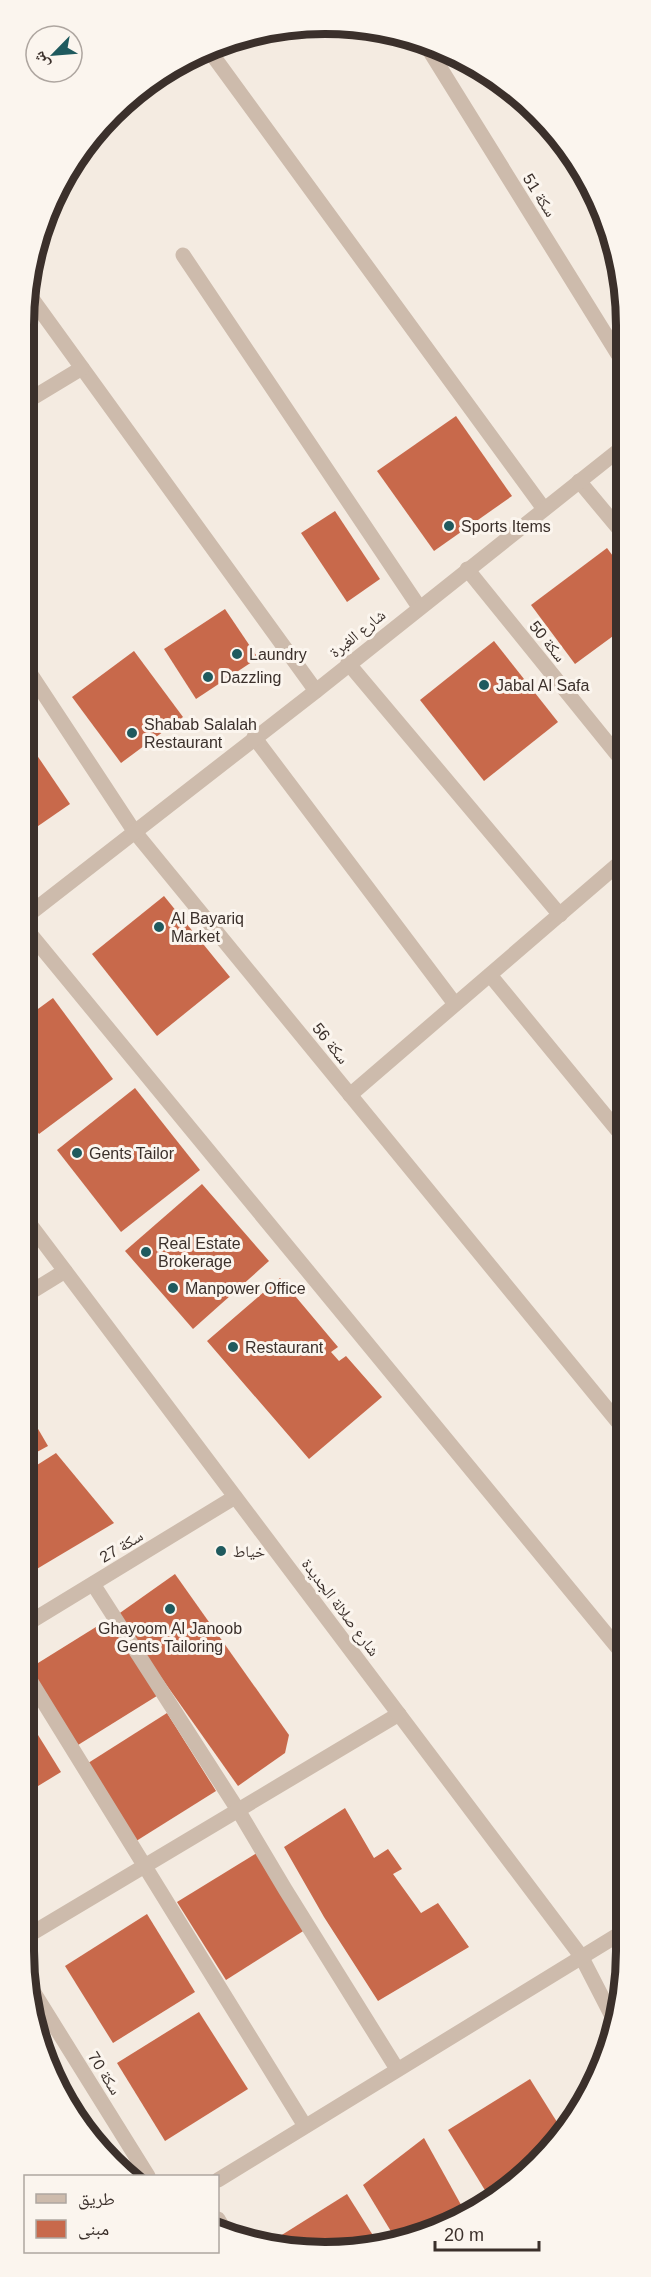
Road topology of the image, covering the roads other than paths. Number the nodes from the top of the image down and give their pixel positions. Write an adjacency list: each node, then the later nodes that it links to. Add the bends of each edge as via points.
1 (432, 55): 5 (street, سكة 51)
2 (214, 57): 10 (street)
3 (183, 255): 13 (street)
4 (35, 303): 6 (street)
5 (616, 351)
6 (82, 368): 7 (street); 16 (street)
7 (34, 397)
8 (616, 452): 9 (street, شارع الغبرة)
9 (579, 481): 10 (street, شارع الغبرة); 11 (street)
10 (544, 509): 12 (street, شارع الغبرة)
11 (616, 525)
12 (467, 569): 13 (street, شارع الغبرة); 18 (street, سكة 50)
13 (419, 607): 14 (street, شارع الغبرة)
14 (348, 663): 16 (street, شارع الغبرة); 22 (street)
15 (34, 679): 19 (street, سكة 56)
16 (316, 691): 17 (street, شارع الغبرة)
17 (254, 737): 19 (street, شارع الغبرة); 25 (street)
18 (616, 754)
19 (134, 831): 21 (street, شارع الغبرة); 26 (street, سكة 56)
20 (616, 866): 22 (street)
21 (34, 910)
22 (560, 915): 24 (street)
23 (34, 939): 35 (street)
24 (490, 975): 25 (street); 27 (street)
25 (455, 1005): 26 (street)
26 (350, 1095): 31 (street, سكة 56)
27 (616, 1128)
28 (34, 1229): 29 (street, شارع صلالة الجديدة)
29 (65, 1271): 30 (street); 32 (street, شارع صلالة الجديدة)
30 (34, 1290)
31 (616, 1420)
32 (235, 1497): 33 (street, سكة 27); 37 (street, شارع صلالة الجديدة)
33 (93, 1584): 34 (street, سكة 27); 38 (street)
34 (34, 1620)
35 (616, 1646)
36 (34, 1687): 39 (street)
37 (399, 1714): 38 (street); 42 (street, شارع صلالة الجديدة)
38 (238, 1810): 39 (street); 45 (street)
39 (143, 1866): 40 (street); 46 (street)
40 (34, 1932)
41 (616, 1936): 42 (street)
42 (581, 1956): 44 (street, شارع صلالة الجديدة); 45 (street)
43 (39, 2001): 47 (street, سكة 70)
44 (610, 2012)
45 (397, 2069): 46 (street)
46 (305, 2126): 48 (street)
47 (147, 2175)
48 (219, 2179)

